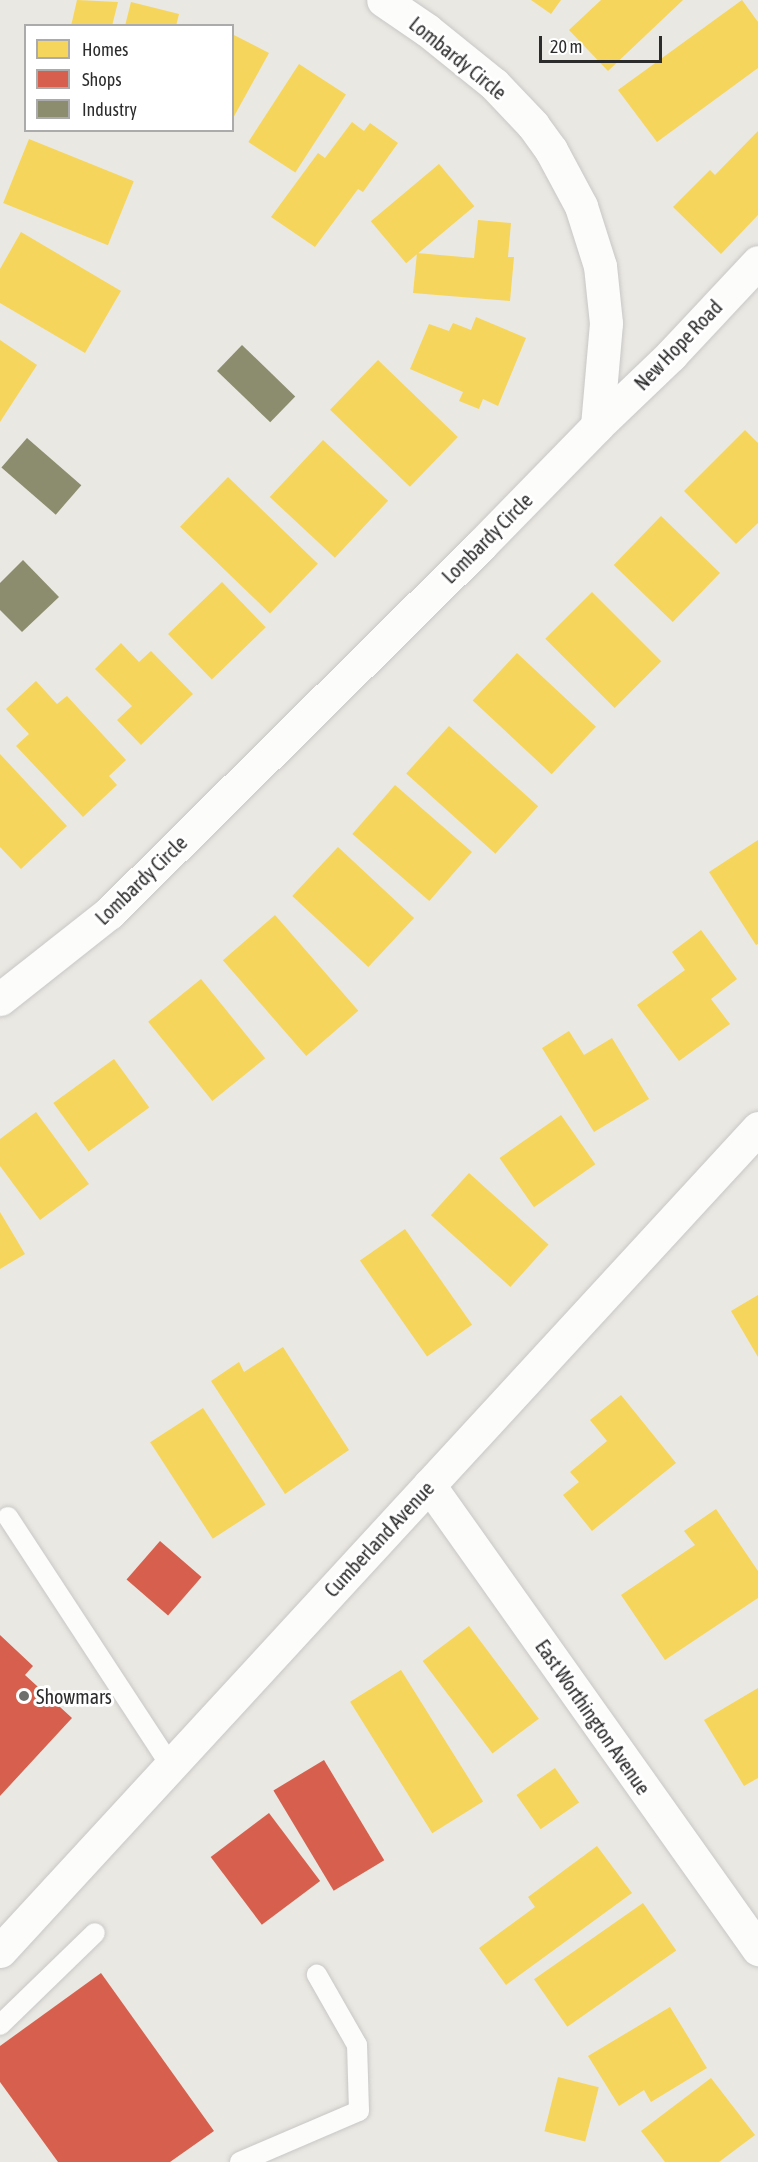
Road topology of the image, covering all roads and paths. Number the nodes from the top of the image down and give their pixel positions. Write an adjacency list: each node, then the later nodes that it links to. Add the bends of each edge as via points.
1 (382, 0): 3 (street, Lombardy Circle, via 436,37 510,100 551,150 581,206 600,266 606,323)
2 (758, 262): 3 (street, New Hope Road)
3 (597, 426): 4 (street, Lombardy Circle, via 109,913)
4 (0, 999)
5 (758, 1128): 6 (street, Cumberland Avenue)
6 (429, 1485): 8 (street, Cumberland Avenue); 10 (street, East Worthington Avenue)
7 (8, 1517): 8 (lane)
8 (171, 1766): 11 (street, Cumberland Avenue)
9 (95, 1933): 13 (lane)
10 (758, 1949)
11 (0, 1951)
12 (317, 1975): 14 (lane, via 357,2045 359,2111)
13 (0, 2025)
14 (240, 2162)

